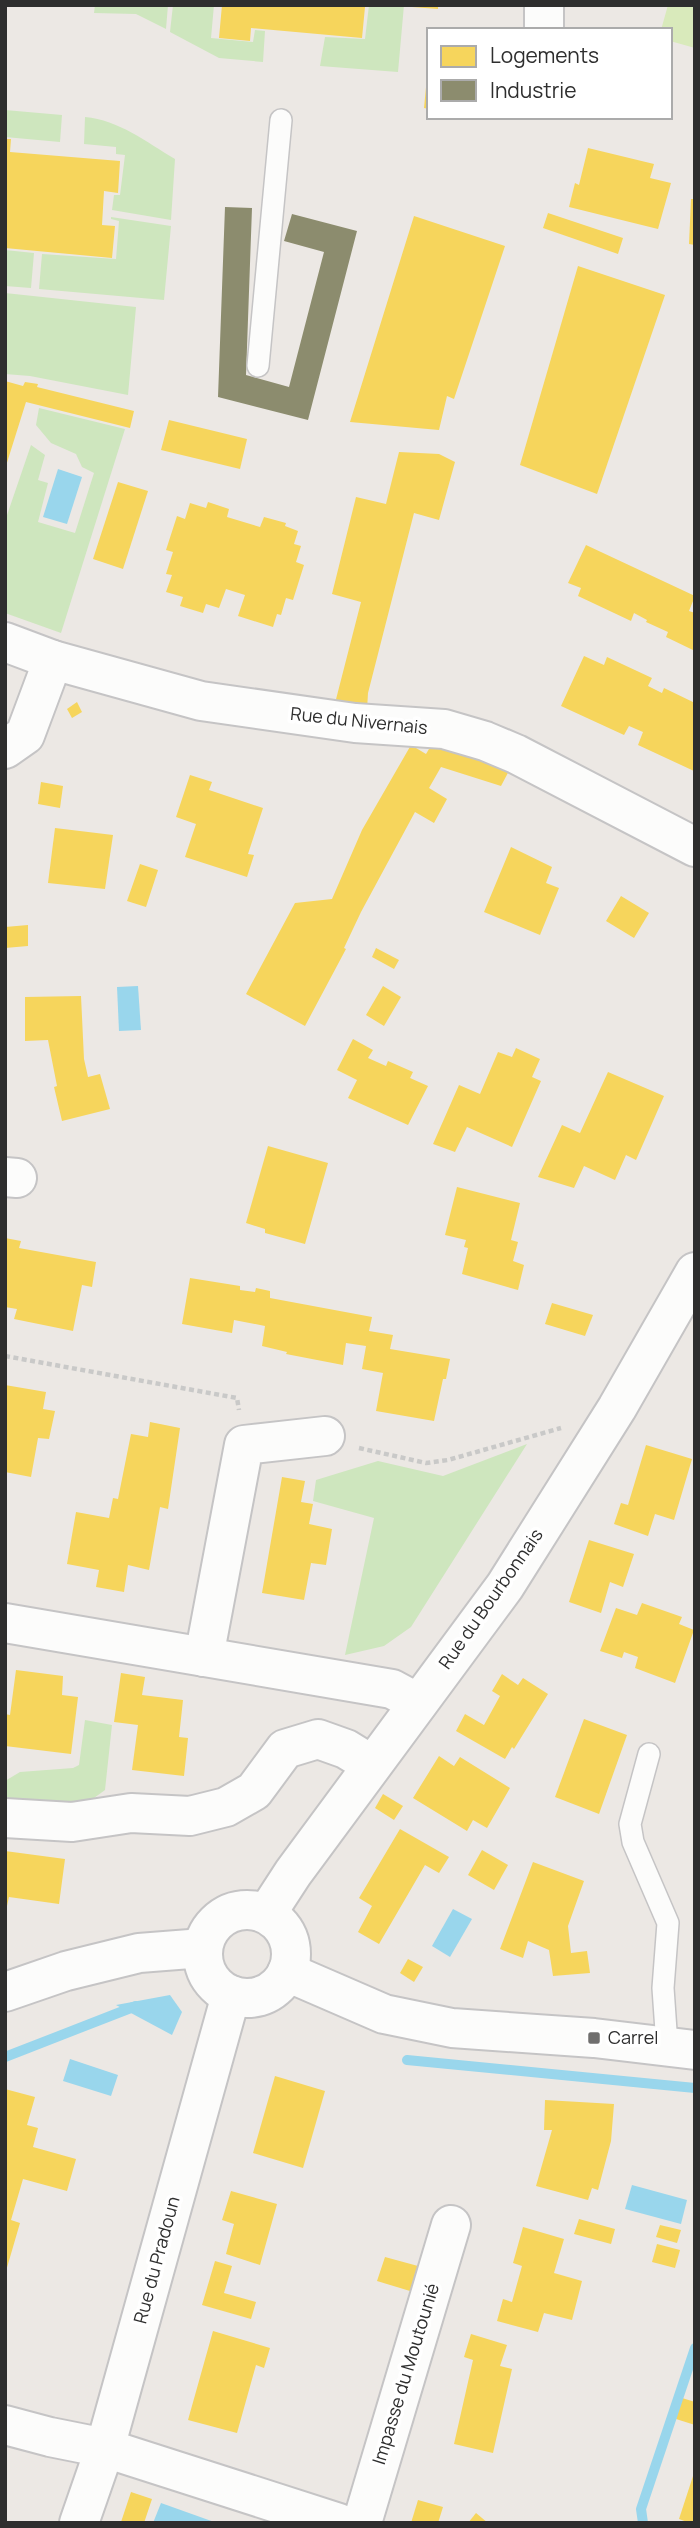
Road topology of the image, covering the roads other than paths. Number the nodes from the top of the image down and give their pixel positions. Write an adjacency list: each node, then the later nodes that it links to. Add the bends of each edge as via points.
1 (544, 5): 2 (street)
2 (544, 28)
3 (281, 120): 4 (lane)
4 (258, 366)
5 (5, 642): 6 (street, Rue du Nivernais)
6 (53, 660): 7 (street, via 25,735); 8 (street, Rue du Nivernais, via 201,701 355,723 444,729 516,754)
7 (5, 750)
8 (695, 847)
9 (695, 1272): 13 (street, Rue du Bourbonnais, via 635,1378 505,1586)
10 (325, 1436): 12 (street, via 244,1445)
11 (5, 1623): 12 (street)
12 (204, 1657): 13 (street, via 392,1689)
13 (418, 1703): 15 (street, Rue du Bourbonnais)
14 (649, 1754): 22 (lane, via 630,1824 633,1842 668,1923 663,1988)
15 (372, 1765): 16 (street, via 317,1739 285,1749 254,1791 226,1807 190,1816 131,1813 72,1822); 17 (street, Rue du Bourbonnais)
16 (5, 1818)
17 (267, 1913): 18 (street, via 239,1909 226,1914 207,1934); 19 (street, via 289,1939)
18 (203, 1948): 20 (street, via 139,1952); 21 (street, via 212,1981)
19 (288, 1972): 21 (street, via 280,1984 258,1997); 22 (street, via 384,2014 452,2028)
20 (5, 1992)
21 (230, 1995): 25 (street, Rue du Pradoun)
22 (681, 2048)
23 (451, 2225): 28 (street, Impasse du Moutounié)
24 (5, 2425): 25 (street)
25 (105, 2448): 26 (street, Rue du Pradoun); 27 (street)
26 (79, 2523)
27 (339, 2523)
28 (362, 2523)

